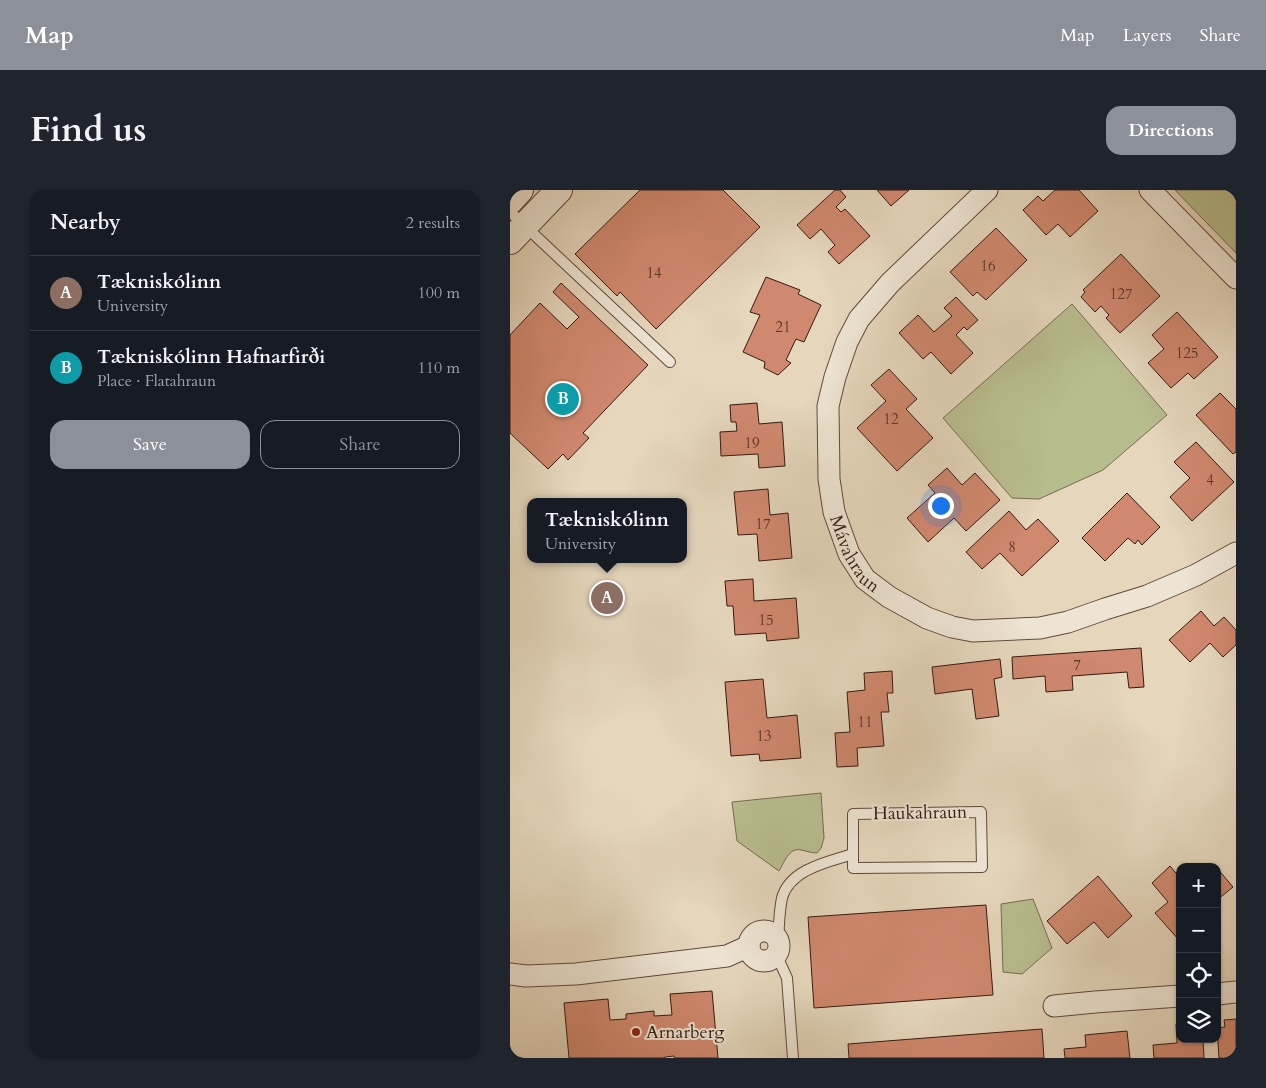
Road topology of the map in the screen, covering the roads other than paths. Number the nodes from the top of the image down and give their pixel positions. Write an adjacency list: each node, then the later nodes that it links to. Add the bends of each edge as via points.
1 (520, 190): 5 (street)
2 (559, 190): 6 (street)
3 (987, 190): 9 (street, Mávahraun, via 890,283 859,319 835,377 828,406 829,479 834,512 849,554 865,579 927,618 952,627 973,631 1040,628 1147,596)
4 (1150, 190): 7 (street)
5 (510, 201)
6 (515, 226): 8 (lane)
7 (1236, 278)
8 (670, 362)
9 (1236, 552)
10 (853, 854): 10 (lane, Haukahraun, via 853,868 982,867 981,812 853,814); 11 (lane, via 824,863 796,877 783,895)
11 (777, 948): 12 (street, via 775,936 763,931 752,936 748,946 727,956 576,974); 17 (lane, via 787,978)
12 (510, 974)
13 (1236, 992): 14 (street)
14 (1221, 994)
15 (1176, 996): 16 (street)
16 (1054, 1006)
17 (793, 1058)

